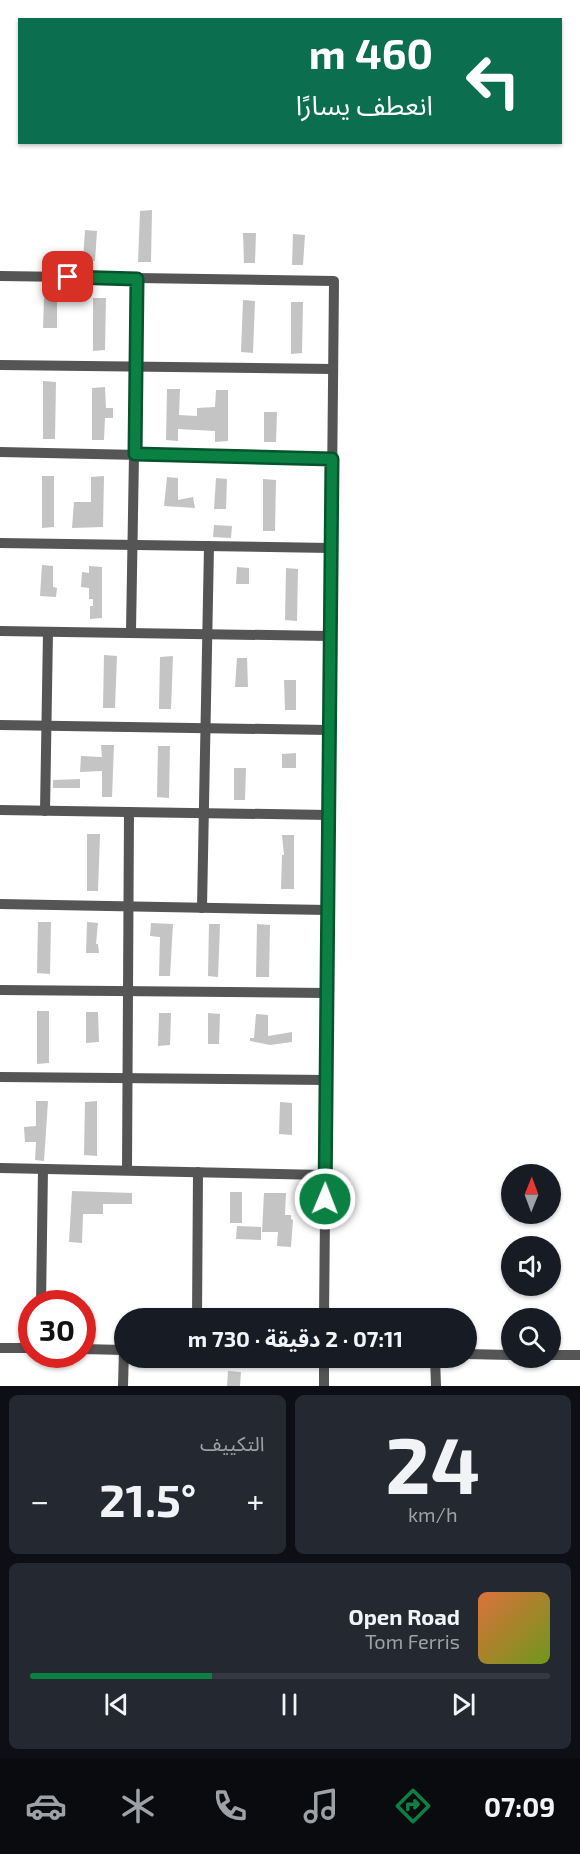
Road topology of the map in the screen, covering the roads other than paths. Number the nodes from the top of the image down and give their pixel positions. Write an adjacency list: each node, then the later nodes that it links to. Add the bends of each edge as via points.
1 (0, 276): 2 (street)
2 (137, 279): 4 (street); 5 (street, via 334,281)
3 (0, 365): 4 (street)
4 (136, 366): 5 (street); 7 (street)
5 (333, 369): 8 (street)
6 (0, 452): 7 (street)
7 (135, 454): 8 (street); 10 (street)
8 (332, 459): 12 (street)
9 (0, 543): 10 (street)
10 (134, 545): 11 (street); 15 (street)
11 (209, 546): 12 (street); 16 (street)
12 (331, 548): 17 (street)
13 (0, 631): 14 (street)
14 (48, 632): 15 (street); 19 (street)
15 (131, 632): 16 (street)
16 (208, 634): 17 (street); 20 (street)
17 (330, 636): 21 (street)
18 (0, 725): 19 (street)
19 (47, 726): 20 (street); 23 (street)
20 (206, 728): 21 (street); 25 (street)
21 (329, 730): 26 (street)
22 (0, 810): 23 (street)
23 (45, 811): 24 (street)
24 (129, 812): 25 (street); 28 (street)
25 (204, 813): 26 (street); 29 (street)
26 (329, 815): 30 (street)
27 (0, 904): 28 (street)
28 (129, 906): 29 (street); 32 (street)
29 (202, 908): 30 (street)
30 (328, 910): 33 (street)
31 (0, 990): 32 (street)
32 (128, 991): 33 (street); 35 (street)
33 (327, 993): 36 (street)
34 (0, 1077): 35 (street)
35 (128, 1078): 36 (street); 39 (street)
36 (326, 1080): 41 (street)
37 (0, 1168): 38 (street)
38 (43, 1169): 39 (street); 42 (street)
39 (127, 1170): 40 (street)
40 (198, 1172): 41 (street); 43 (street)
41 (326, 1175): 44 (street)
42 (41, 1290)
43 (197, 1308)
44 (324, 1308)
45 (0, 1348): 46 (street)
46 (18, 1348)
47 (96, 1349): 48 (street)
48 (114, 1350)
49 (477, 1354): 50 (street)
50 (501, 1354)
51 (561, 1355): 52 (street)
52 (580, 1355)
53 (124, 1368): 56 (street)
54 (324, 1368): 57 (street)
55 (435, 1368): 58 (street)
56 (123, 1386)
57 (324, 1386)
58 (436, 1386)

